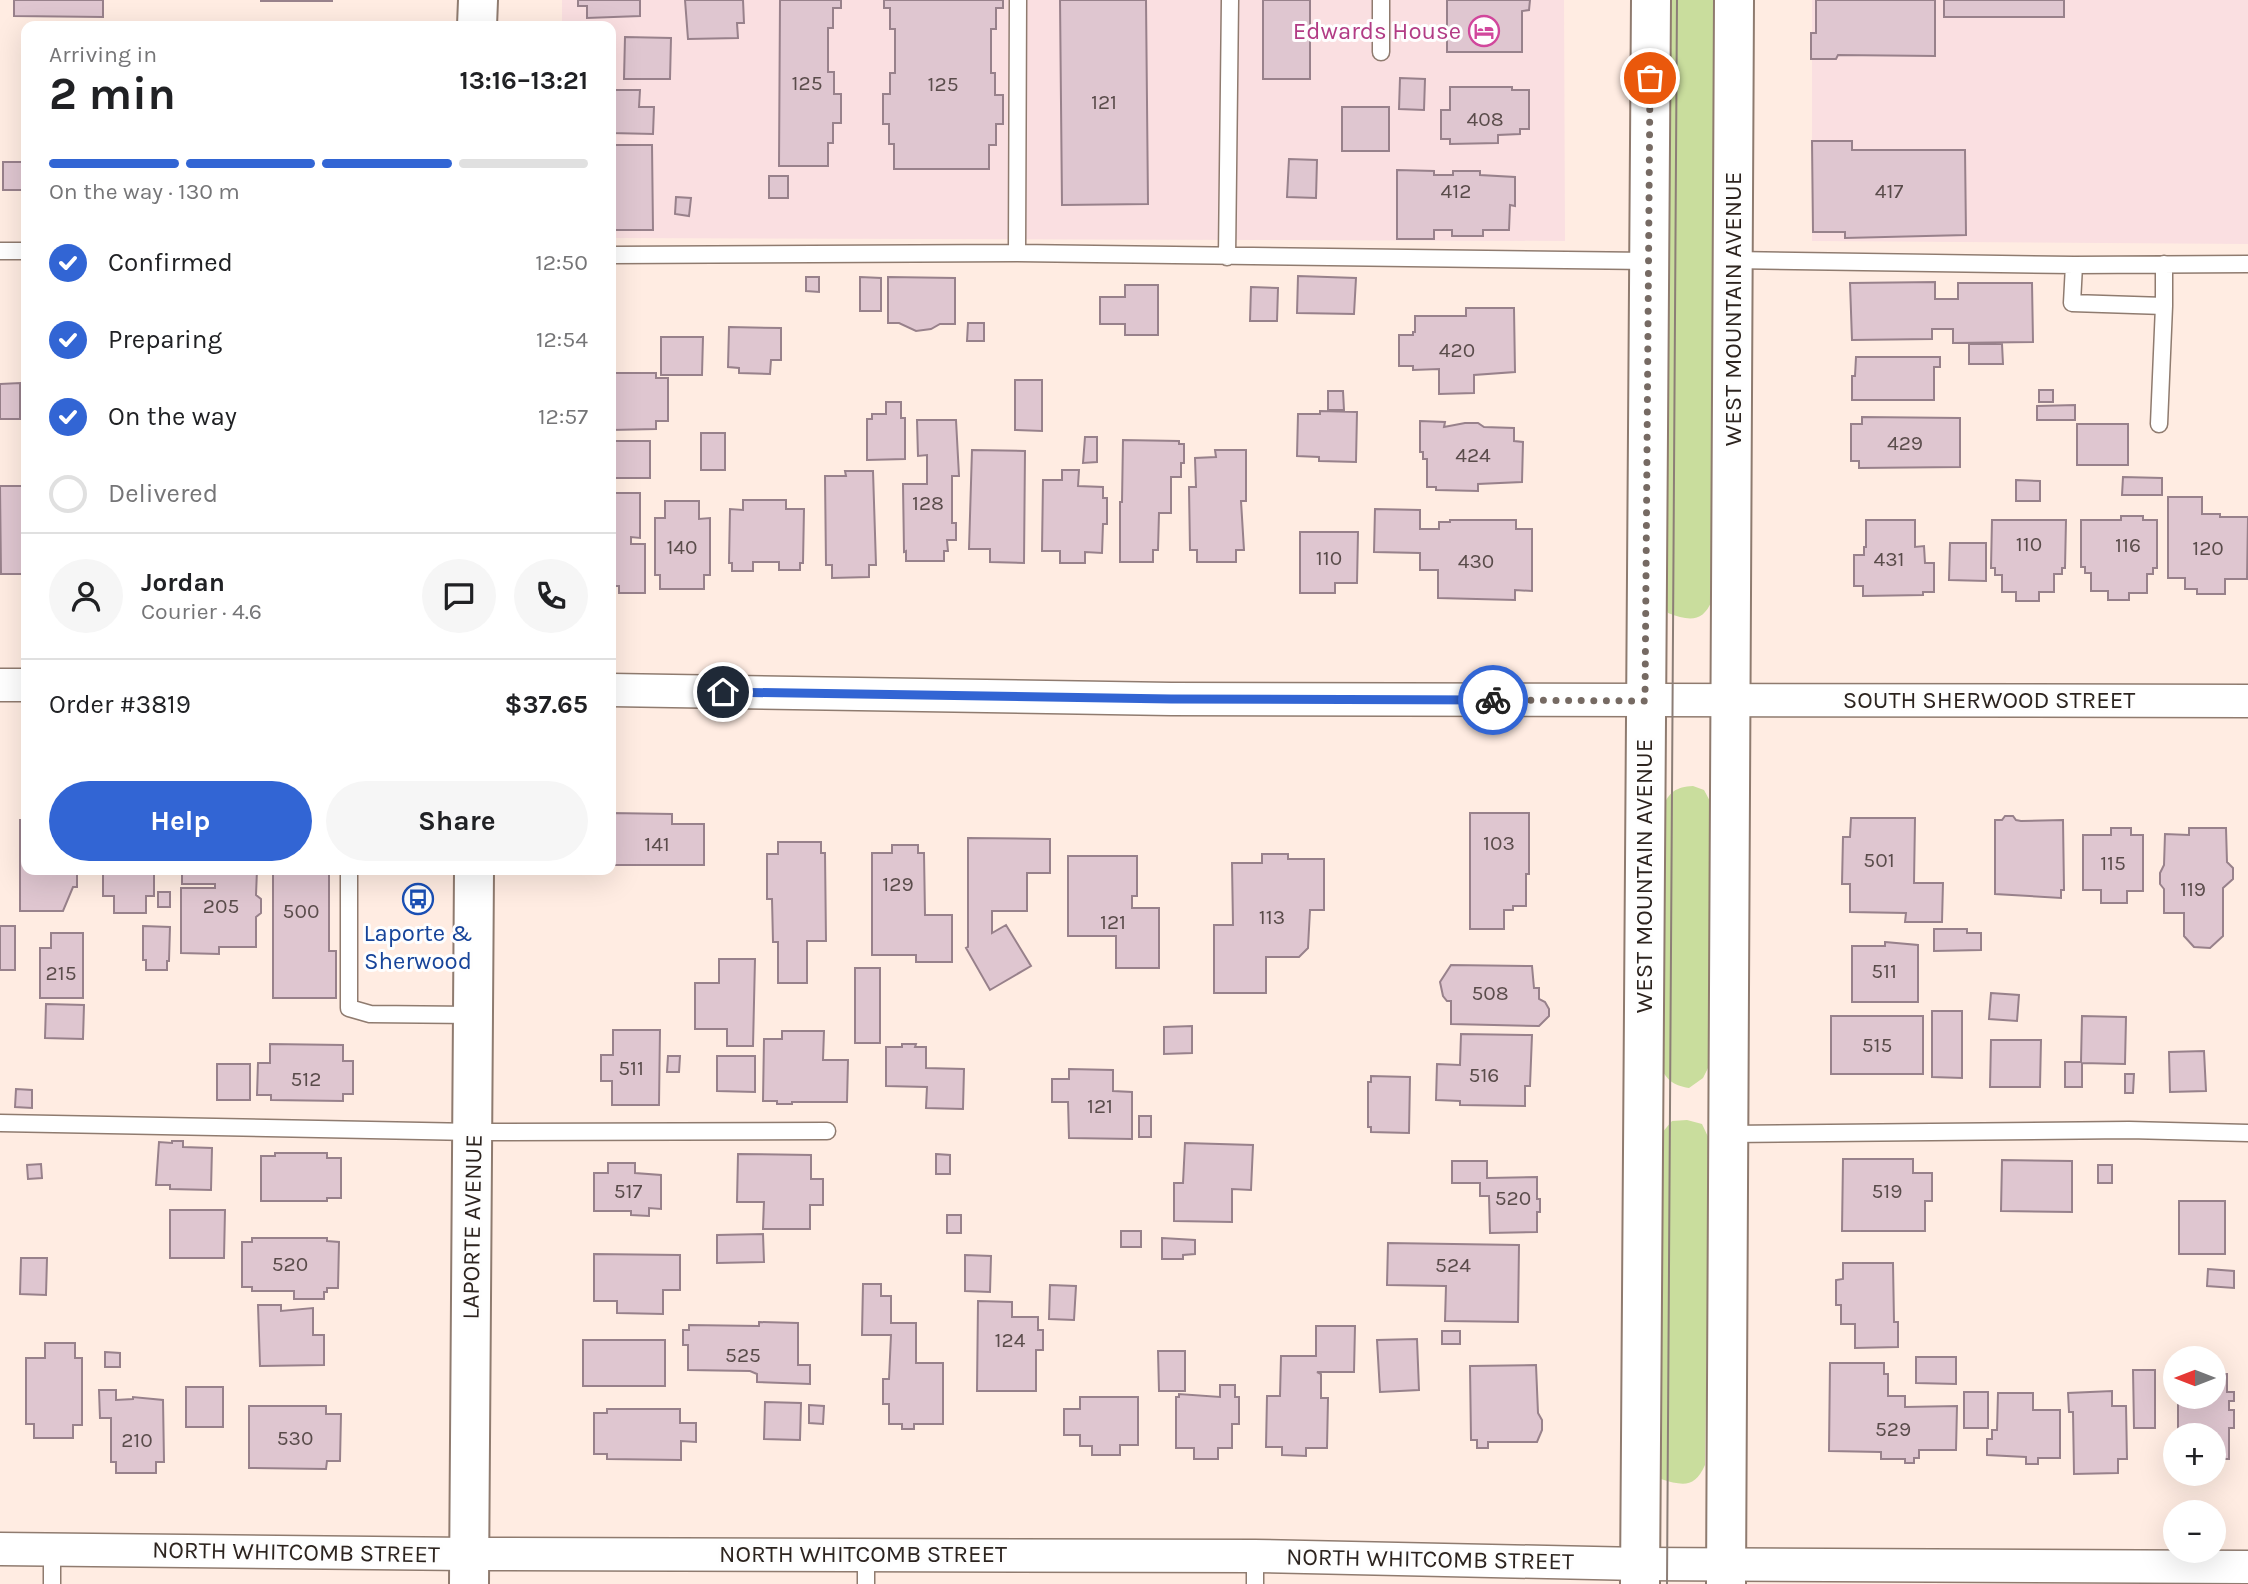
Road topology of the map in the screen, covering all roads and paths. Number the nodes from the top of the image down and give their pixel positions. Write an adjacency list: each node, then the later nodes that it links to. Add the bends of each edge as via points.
1 (478, 0): 7 (street)
2 (1018, 0): 11 (lane)
3 (1230, 0): 13 (lane)
4 (1381, 0): 8 (lane)
5 (1651, 0): 15 (street, WEST MOUNTAIN AVENUE)
6 (1734, 0): 14 (street, WEST MOUNTAIN AVENUE)
7 (477, 21)
8 (1381, 52)
9 (0, 251): 10 (lane)
10 (21, 251)
11 (1017, 253): 12 (lane); 13 (lane)
12 (616, 254)
13 (1227, 257): 15 (lane)
14 (1733, 260): 18 (lane); 24 (street, WEST MOUNTAIN AVENUE)
15 (1649, 261): 25 (street, WEST MOUNTAIN AVENUE)
16 (2164, 264): 17 (lane); 18 (lane); 19 (lane)
17 (2248, 264)
18 (2074, 265): 19 (lane, via 2072,303)
19 (2164, 306): 20 (lane)
20 (2159, 424)
21 (0, 685): 22 (street)
22 (21, 685)
23 (616, 690): 25 (street, SOUTH SHERWOOD STREET)
24 (1731, 700): 25 (street, SOUTH SHERWOOD STREET); 26 (street, SOUTH SHERWOOD STREET); 34 (street, WEST MOUNTAIN AVENUE)
25 (1645, 701): 42 (street, WEST MOUNTAIN AVENUE)
26 (2248, 701)
27 (349, 875): 29 (lane, via 349,1008 370,1014)
28 (474, 875): 29 (street, LAPORTE AVENUE)
29 (473, 1015): 32 (street, LAPORTE AVENUE)
30 (0, 1122): 32 (lane)
31 (827, 1131): 32 (lane)
32 (473, 1132): 38 (street, LAPORTE AVENUE)
33 (2248, 1133): 34 (lane)
34 (1728, 1134): 41 (street, WEST MOUNTAIN AVENUE)
35 (0, 1549): 36 (street, NORTH WHITCOMB STREET)
36 (52, 1549): 38 (street, NORTH WHITCOMB STREET); 44 (lane)
37 (2248, 1567): 43 (street, NORTH WHITCOMB STREET)
38 (468, 1569): 39 (street, NORTH WHITCOMB STREET)
39 (866, 1569): 40 (street, NORTH WHITCOMB STREET)
40 (1255, 1570): 42 (street, NORTH WHITCOMB STREET)
41 (1726, 1573): 42 (street, NORTH WHITCOMB STREET); 43 (street, NORTH WHITCOMB STREET)
42 (1640, 1574)
43 (2136, 1574)
44 (52, 1584)

